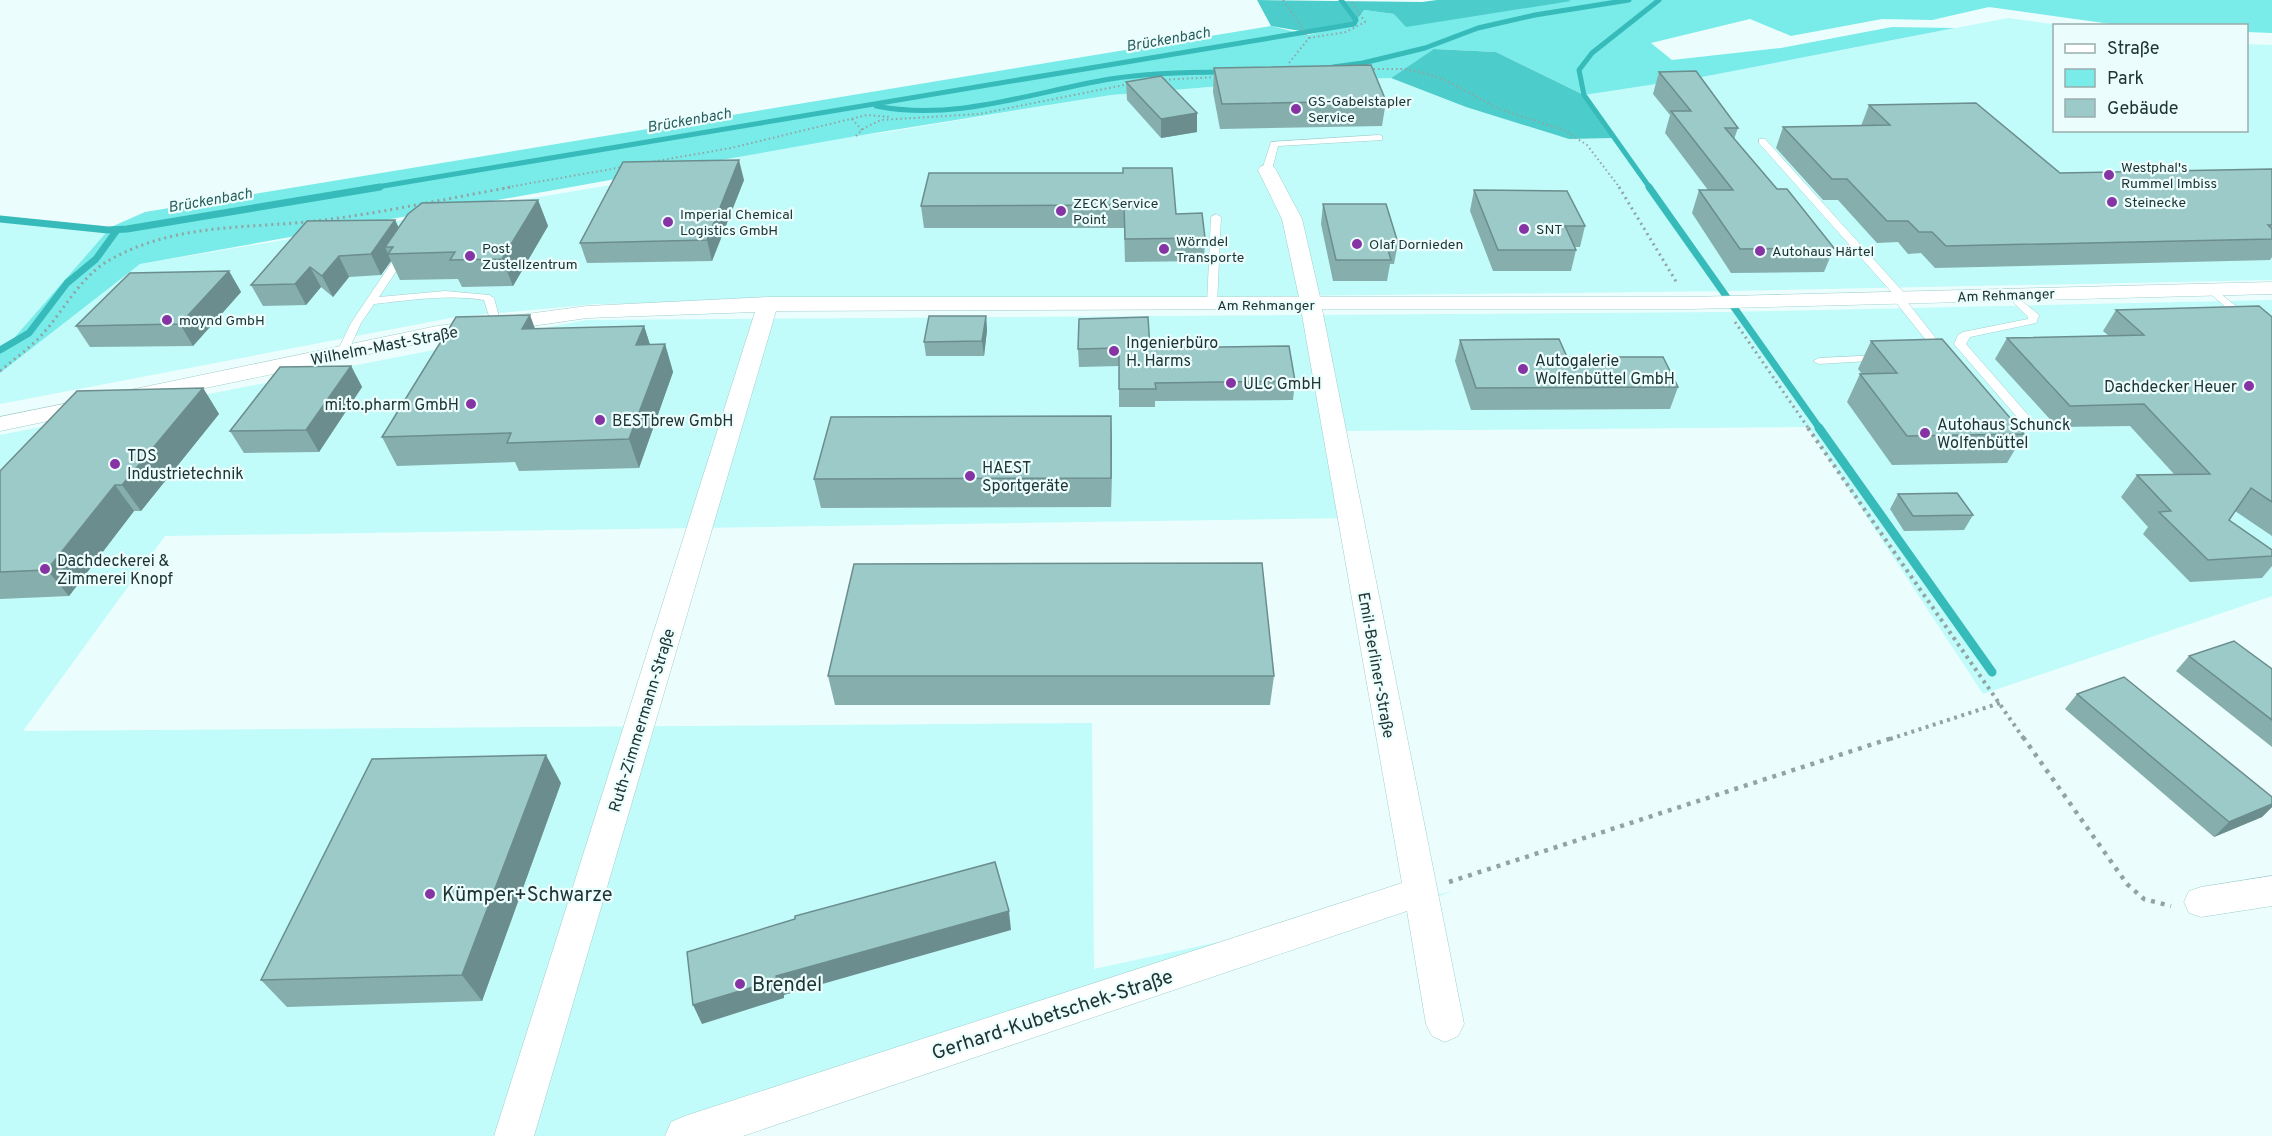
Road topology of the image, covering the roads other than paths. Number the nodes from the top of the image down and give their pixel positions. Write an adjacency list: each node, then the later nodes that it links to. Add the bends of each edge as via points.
1 (1378, 138): 3 (lane, via 1274,144)
2 (1762, 141): 9 (lane)
3 (1267, 170): 14 (street, Emil-Berliner-Straße, via 1292,219)
4 (1216, 217): 13 (lane)
5 (412, 240): 10 (lane)
6 (2272, 288): 7 (street, Am Rehmanger)
7 (2211, 289): 8 (street, Am Rehmanger); 16 (lane)
8 (2011, 295): 9 (street, Am Rehmanger); 23 (lane, via 2034,316 2032,321 1967,334 1960,344)
9 (1900, 298): 14 (street, Am Rehmanger); 18 (lane, via 1943,355)
10 (371, 301): 15 (lane, via 476,295 489,298); 17 (lane)
11 (768, 303): 12 (street, Wilhelm-Mast-Straße); 15 (street, Wilhelm-Mast-Straße, via 587,312); 29 (street, Ruth-Zimmermann-Straße)
12 (810, 303): 13 (street, Am Rehmanger)
13 (1212, 304): 14 (street, Am Rehmanger)
14 (1311, 305): 26 (street, Emil-Berliner-Straße)
15 (496, 324): 17 (street, Wilhelm-Mast-Straße)
16 (2272, 341)
17 (343, 352): 21 (street, Wilhelm-Mast-Straße)
18 (1932, 356)
19 (1898, 357): 20 (lane)
20 (1818, 361)
21 (26, 418): 22 (street, Wilhelm-Mast-Straße); 24 (street)
22 (0, 424)
23 (2032, 427)
24 (0, 446)
25 (2272, 891): 27 (street)
26 (1419, 892): 28 (street, Emil-Berliner-Straße); 30 (street, Gerhard-Kubetschek-Straße)
27 (2202, 902)
28 (1445, 1024)
29 (514, 1136)
30 (685, 1136)

